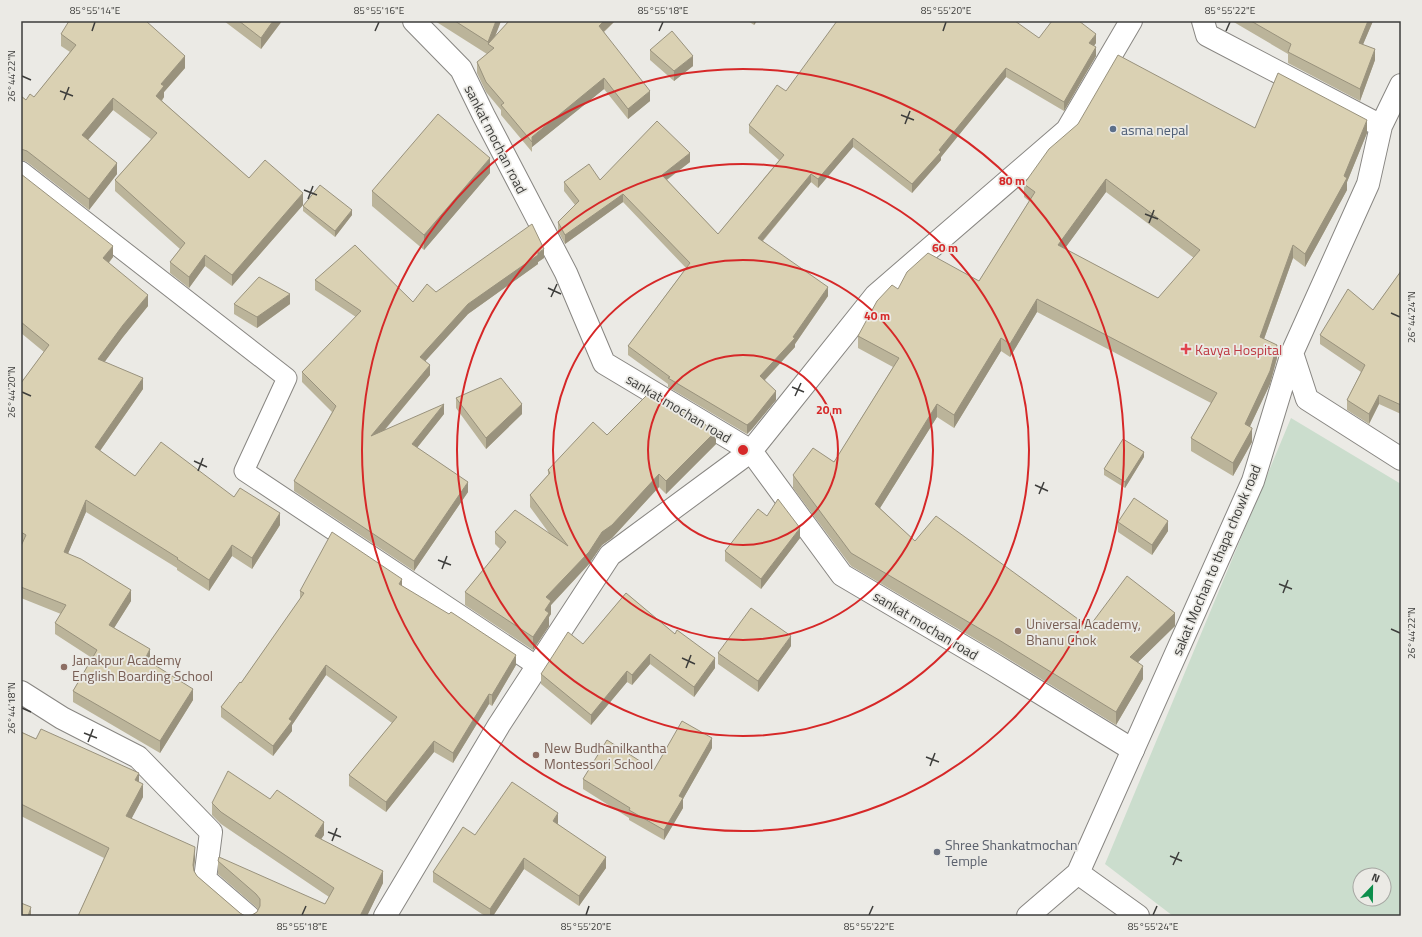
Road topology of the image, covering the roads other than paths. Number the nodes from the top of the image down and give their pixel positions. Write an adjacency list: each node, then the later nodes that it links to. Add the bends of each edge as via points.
1 (414, 21): 8 (street, sankat mochan road, via 461,69 566,273 604,362)
2 (1131, 21): 8 (street, via 1067,130 876,295)
3 (1203, 21): 5 (street, via 1207,35)
4 (1401, 85): 5 (street, sakat Mochan to thapa chowk road)
5 (1381, 126): 7 (street, sakat Mochan to thapa chowk road, via 1368,184)
6 (21, 171): 10 (lane, via 287,378 244,472)
7 (1292, 353): 9 (street, via 1307,399); 12 (street, sakat Mochan to thapa chowk road, via 1253,481)
8 (751, 451): 10 (street, via 610,555); 12 (street, sankat mochan road, via 842,575)
9 (1401, 458)
10 (537, 666): 15 (street)
11 (21, 692): 14 (street, via 62,718 138,757 211,832 205,878)
12 (1133, 750): 13 (street, sakat Mochan to thapa chowk road)
13 (1078, 873): 16 (street); 17 (street)
14 (248, 916)
15 (385, 916)
16 (1028, 916)
17 (1138, 916)

